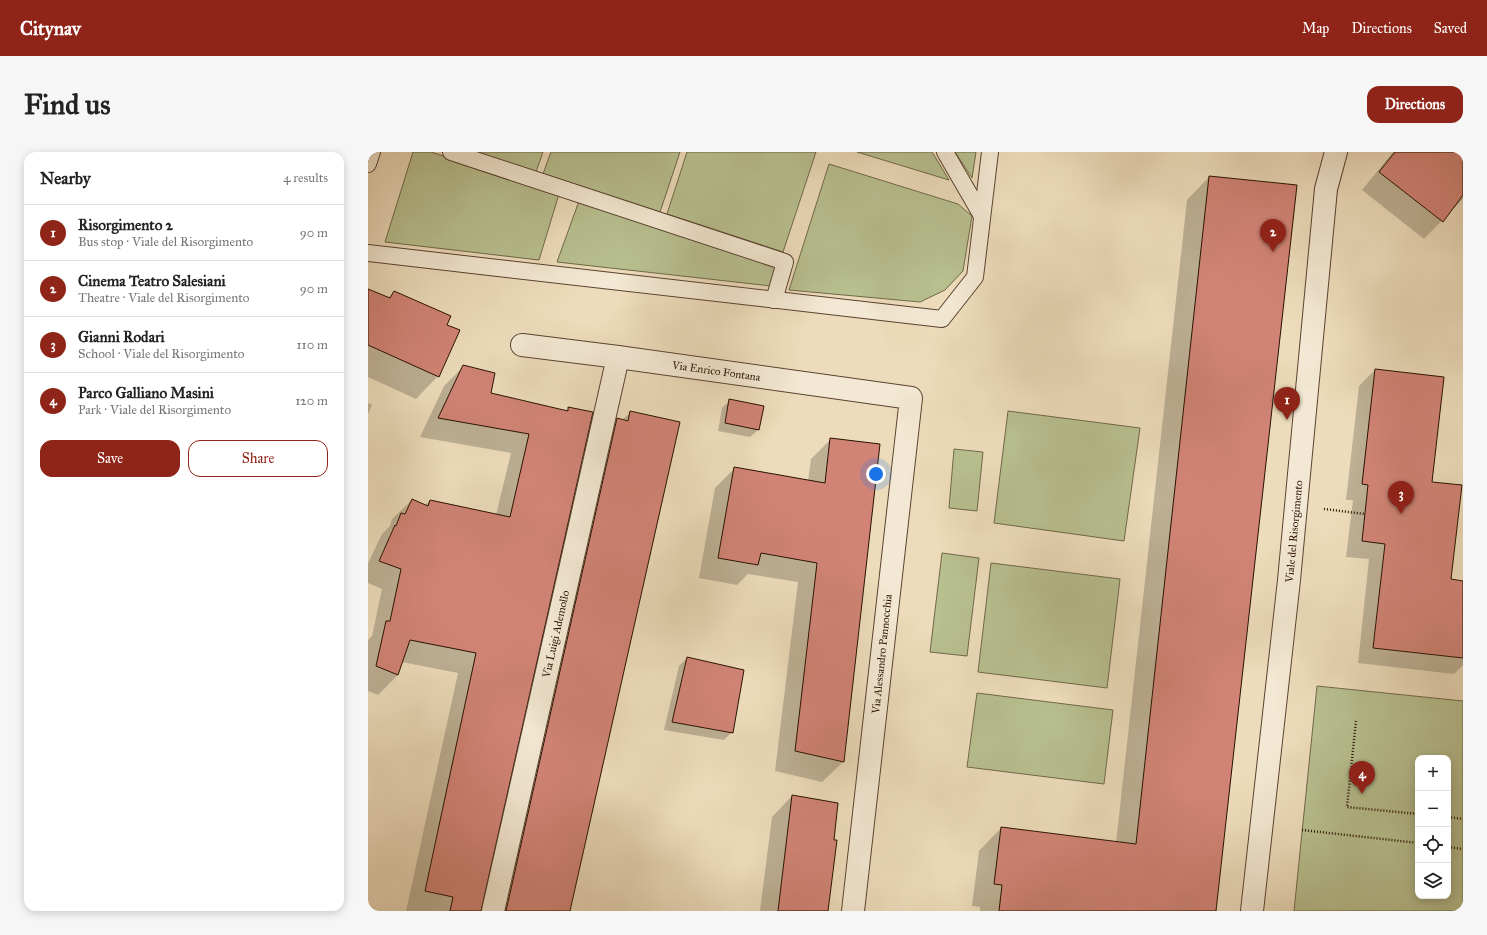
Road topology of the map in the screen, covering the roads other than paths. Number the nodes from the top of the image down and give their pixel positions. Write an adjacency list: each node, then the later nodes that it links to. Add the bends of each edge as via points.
1 (372, 152): 6 (lane)
2 (451, 152): 9 (lane, via 785,262)
3 (945, 152): 7 (lane)
4 (990, 152): 7 (lane)
5 (1336, 152): 15 (street, Viale del Risorgimento, via 1326,189 1296,506)
6 (368, 164)
7 (982, 216): 9 (lane, via 975,277 942,319)
8 (368, 253): 9 (lane)
9 (774, 300)
10 (522, 345): 11 (street, Via Enrico Fontana)
11 (618, 357): 12 (street, Via Enrico Fontana); 13 (street, Via Luigi Ademollo)
12 (911, 398): 14 (street, Via Alessandro Pannocchia)
13 (493, 911)
14 (854, 911)
15 (1252, 911)

